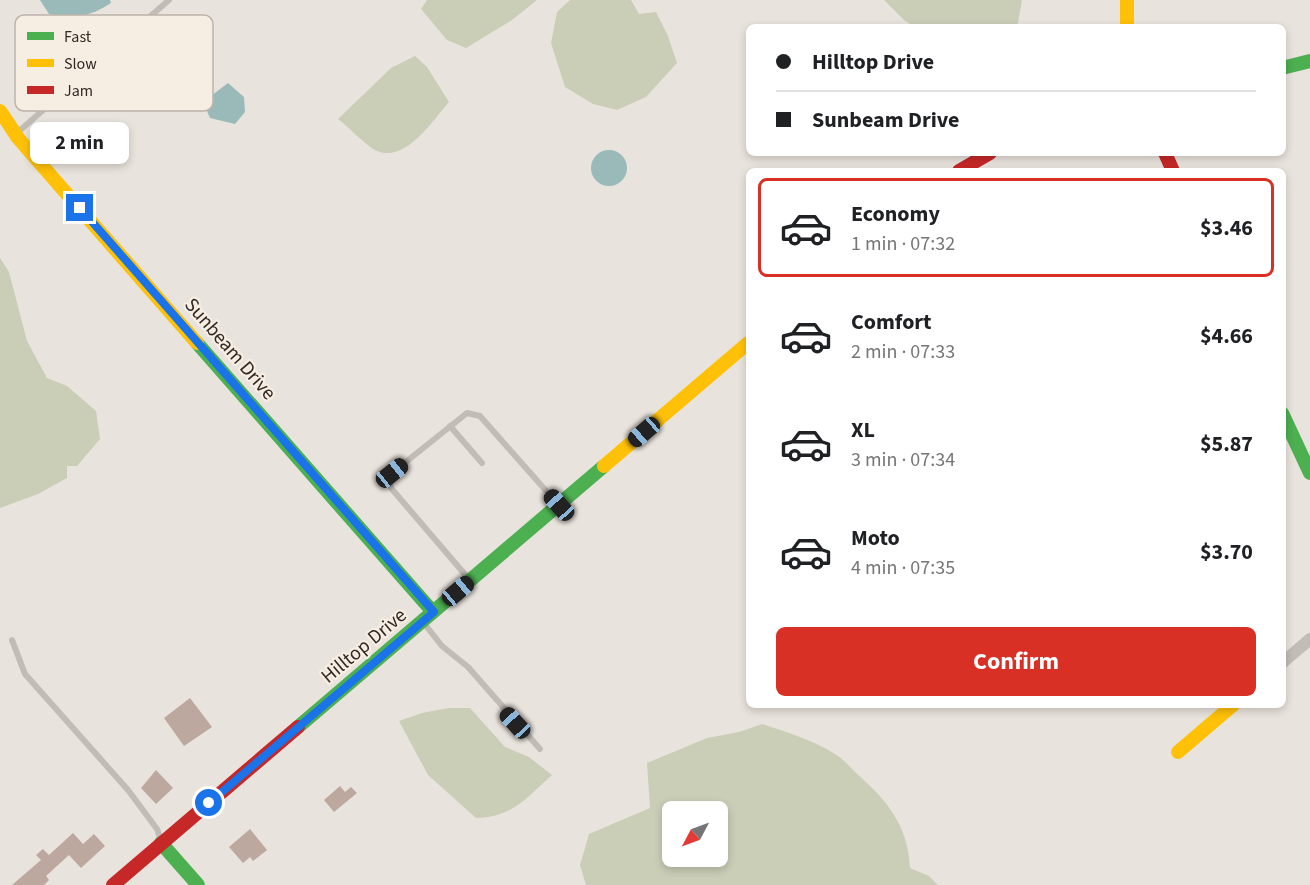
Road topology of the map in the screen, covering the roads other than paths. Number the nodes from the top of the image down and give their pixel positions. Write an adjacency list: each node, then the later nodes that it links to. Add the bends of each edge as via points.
1 (169, 0): 3 (lane)
2 (1127, 0): 4 (street)
3 (152, 15)
4 (1127, 24)
5 (1310, 61): 6 (street)
6 (1286, 67)
7 (0, 111): 9 (street, Sunbeam Drive)
8 (41, 111): 9 (lane)
9 (15, 134): 19 (street, Sunbeam Drive)
10 (985, 156): 11 (street)
11 (964, 168)
12 (746, 345): 17 (street, Hilltop Drive)
13 (1286, 421): 16 (street)
14 (450, 426): 15 (lane); 17 (lane, via 467,413 480,416); 18 (lane, via 392,473 389,481)
15 (482, 463)
16 (1310, 472)
17 (559, 505): 18 (street, Hilltop Drive)
18 (470, 580): 19 (street, Hilltop Drive)
19 (434, 612): 20 (street, Hilltop Drive)
20 (422, 621): 25 (lane); 27 (street, Hilltop Drive)
21 (1310, 639): 23 (street)
22 (12, 640): 27 (lane, via 25,674 128,790 162,836)
23 (1286, 660)
24 (1230, 708): 26 (street)
25 (540, 749)
26 (1178, 753)
27 (161, 843): 28 (street, Hilltop Drive); 29 (street)
28 (113, 885)
29 (198, 885)

